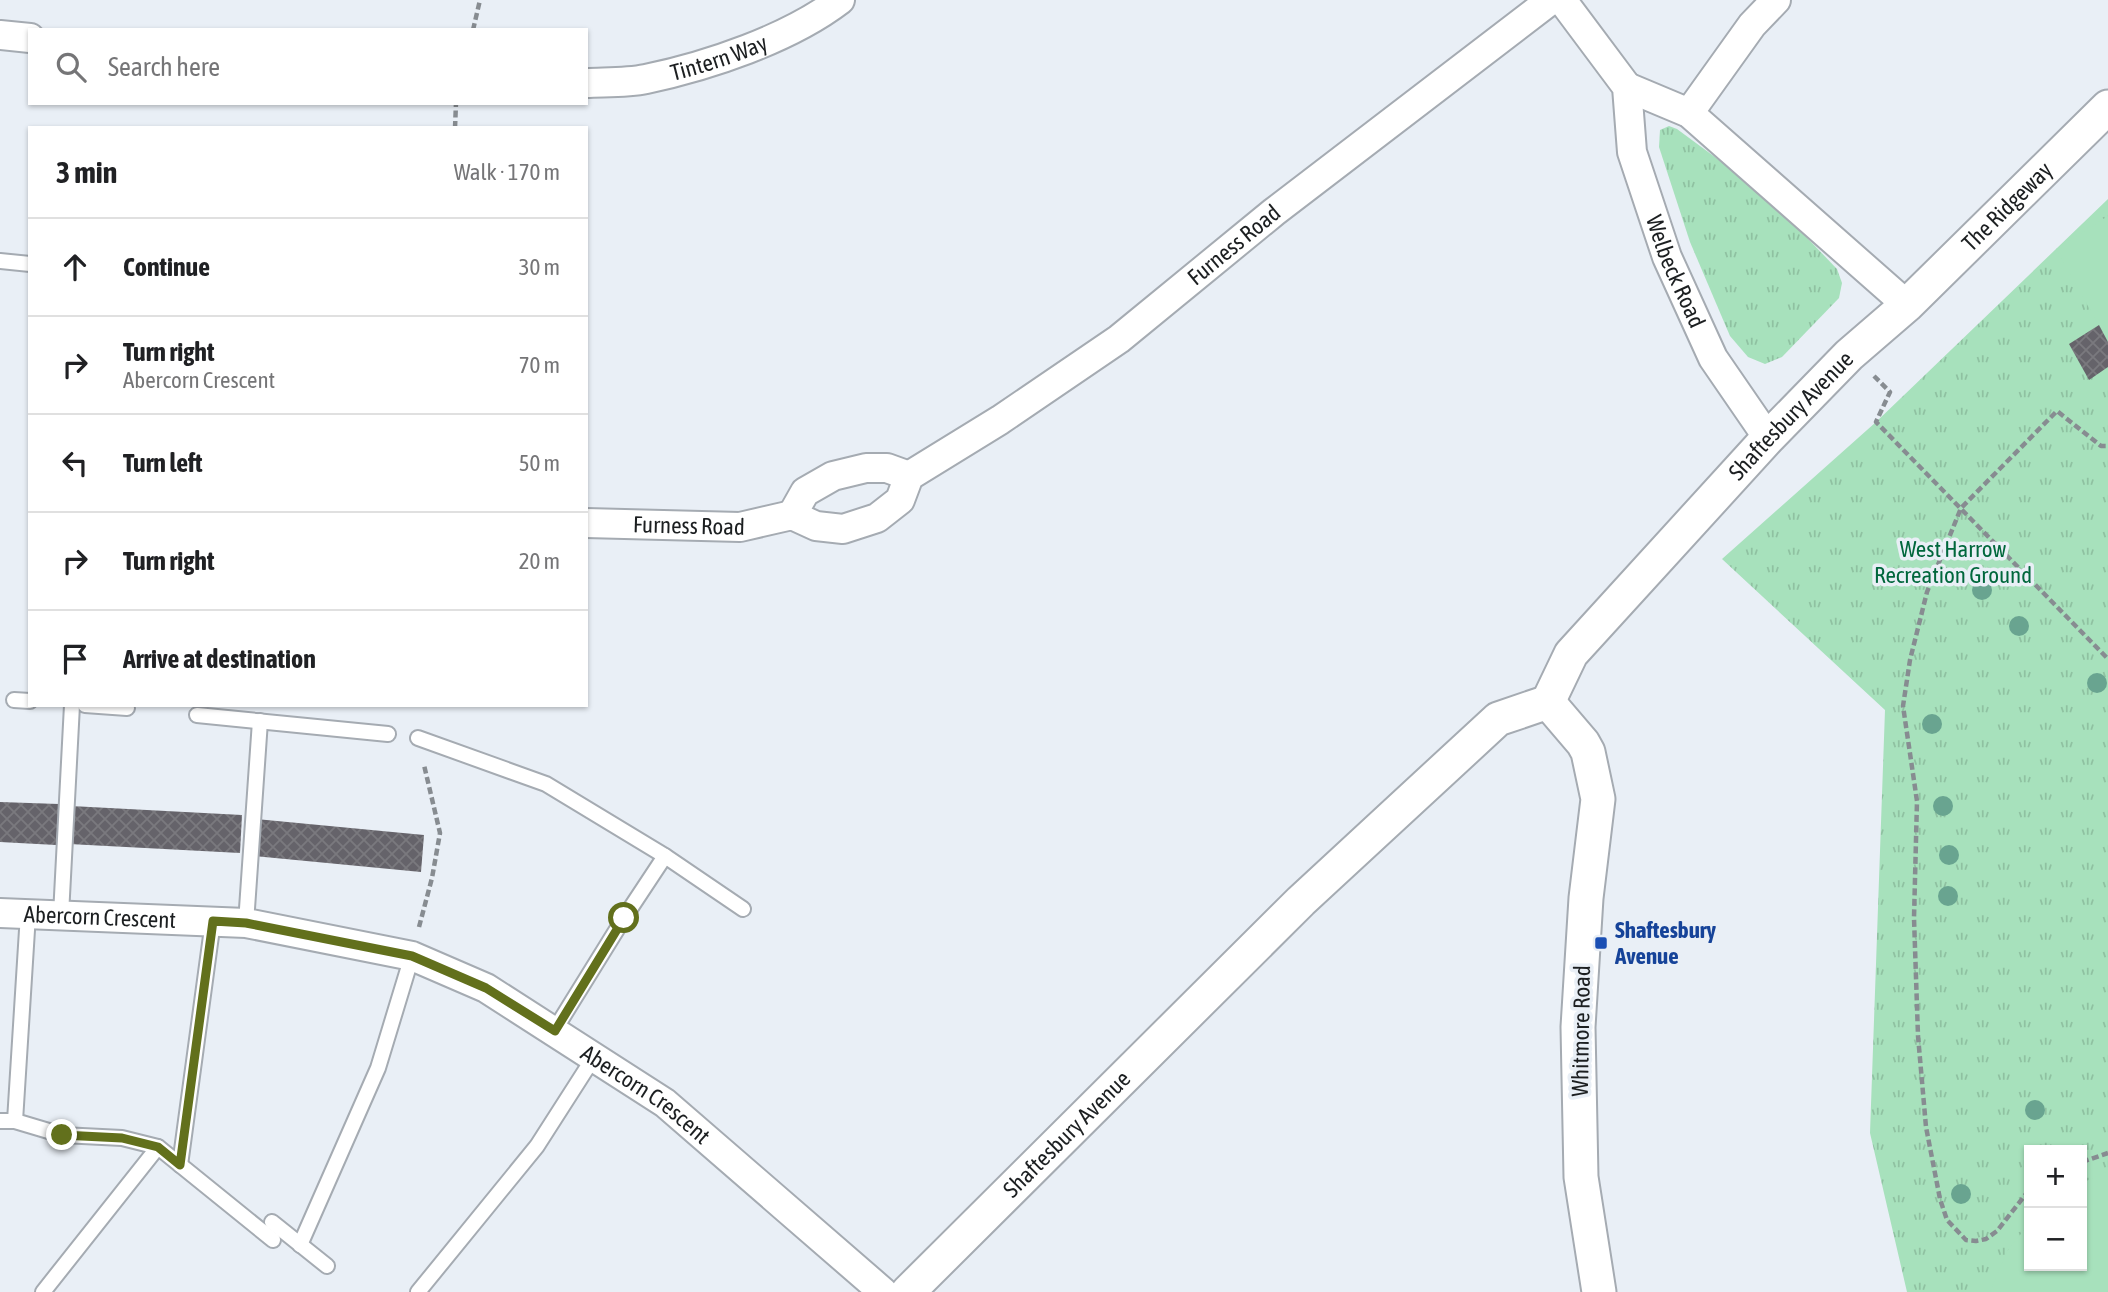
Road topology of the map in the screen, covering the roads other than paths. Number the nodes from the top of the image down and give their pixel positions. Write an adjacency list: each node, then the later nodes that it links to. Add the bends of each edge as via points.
1 (840, 0): 7 (street, Tintern Way, via 746,51 643,80)
2 (1551, 0): 15 (street, Furness Road, via 1274,212 1119,339)
3 (1562, 0): 8 (street)
4 (1776, 0): 10 (street, via 1752,25)
5 (0, 35): 6 (street)
6 (28, 38)
7 (588, 83)
8 (1627, 87): 10 (street); 14 (street, Welbeck Road, via 1632,152 1667,257 1713,358)
9 (2108, 107): 13 (street, The Ridgeway)
10 (1689, 113): 13 (street)
11 (0, 261): 12 (lane)
12 (28, 264)
13 (1907, 305): 14 (street, Shaftesbury Avenue, via 1849,355)
14 (1768, 438): 20 (street, Shaftesbury Avenue, via 1572,654)
15 (909, 476): 16 (street, via 887,468 866,468 833,476 805,492); 16 (street, Furness Road, via 900,500 877,518 843,529 816,526)
16 (792, 515): 17 (street, Furness Road, via 740,527)
17 (588, 523)
18 (14, 700): 19 (lane)
19 (28, 701)
20 (1548, 702): 49 (street, Shaftesbury Avenue, via 1498,719 1301,901); 50 (street, Whitmore Road, via 1583,743 1598,799 1578,1027 1581,1177)
21 (72, 707): 32 (lane)
22 (113, 707): 23 (lane)
23 (127, 708)
24 (197, 715): 25 (lane)
25 (260, 721): 26 (lane); 34 (lane)
26 (388, 734)
27 (418, 738): 28 (lane, via 546,784)
28 (666, 856): 29 (lane); 36 (lane)
29 (743, 909)
30 (0, 912): 31 (street, Abercorn Crescent)
31 (28, 914): 32 (street, Abercorn Crescent); 39 (lane)
32 (61, 915): 33 (street, Abercorn Crescent)
33 (213, 921): 34 (street, Abercorn Crescent); 41 (lane)
34 (246, 923): 35 (street, Abercorn Crescent)
35 (412, 956): 36 (street, Abercorn Crescent, via 486,988); 44 (lane, via 378,1068)
36 (555, 1031): 37 (street, Abercorn Crescent)
37 (594, 1057): 47 (lane, via 537,1146); 48 (street, Abercorn Crescent, via 665,1103)
38 (0, 1121): 39 (lane)
39 (15, 1121): 40 (lane, via 62,1135 122,1138)
40 (158, 1147): 41 (lane); 46 (lane)
41 (180, 1165): 43 (lane)
42 (272, 1222): 44 (lane)
43 (273, 1240)
44 (300, 1245): 45 (lane)
45 (327, 1266)
46 (43, 1292)
47 (418, 1292)
48 (883, 1292)
49 (908, 1292)
50 (1599, 1292)

